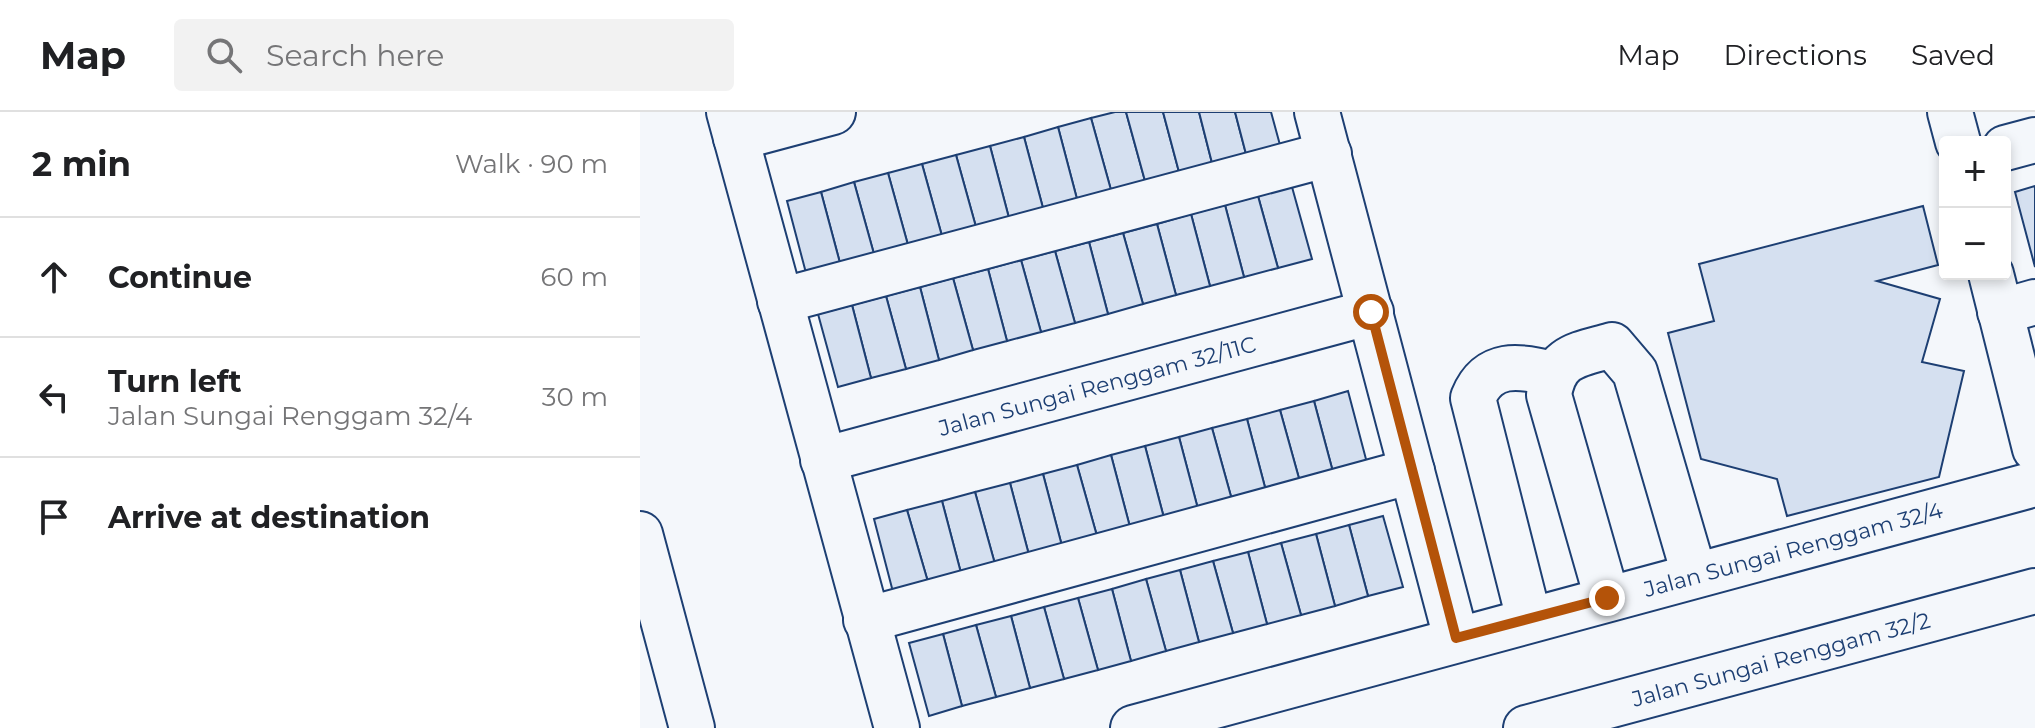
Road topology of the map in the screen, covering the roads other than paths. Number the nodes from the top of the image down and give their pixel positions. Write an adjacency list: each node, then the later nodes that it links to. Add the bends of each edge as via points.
1 (833, 112): 4 (street)
2 (1317, 112): 8 (street)
3 (1950, 112): 5 (street)
4 (733, 125): 10 (street)
5 (1956, 136)
6 (2035, 140): 7 (street)
7 (2011, 146)
8 (1329, 154): 10 (street); 11 (street)
9 (2009, 296): 13 (street)
10 (780, 301): 14 (street)
11 (1371, 312): 14 (street, Jalan Sungai Renggam 32/11C); 15 (street)
12 (1552, 374): 18 (street, via 1572,356 1612,345 1635,372); 20 (street, via 1549,395); 21 (street, via 1505,368 1480,381 1473,398)
13 (2035, 449)
14 (823, 460): 22 (street)
15 (1412, 471): 22 (street); 23 (street)
16 (2035, 484): 18 (street, Jalan Sungai Renggam 32/4)
17 (640, 534): 24 (street)
18 (1694, 574): 20 (street, Jalan Sungai Renggam 32/4)
19 (2035, 591): 27 (street, Jalan Sungai Renggam 32/2)
20 (1607, 598): 21 (street, Jalan Sungai Renggam 32/4)
21 (1529, 619): 23 (street, Jalan Sungai Renggam 32/4)
22 (866, 620): 25 (street)
23 (1456, 638): 26 (street, Jalan Sungai Renggam 32/4)
24 (688, 727)
25 (897, 728)
26 (1133, 728)
27 (1526, 728)

